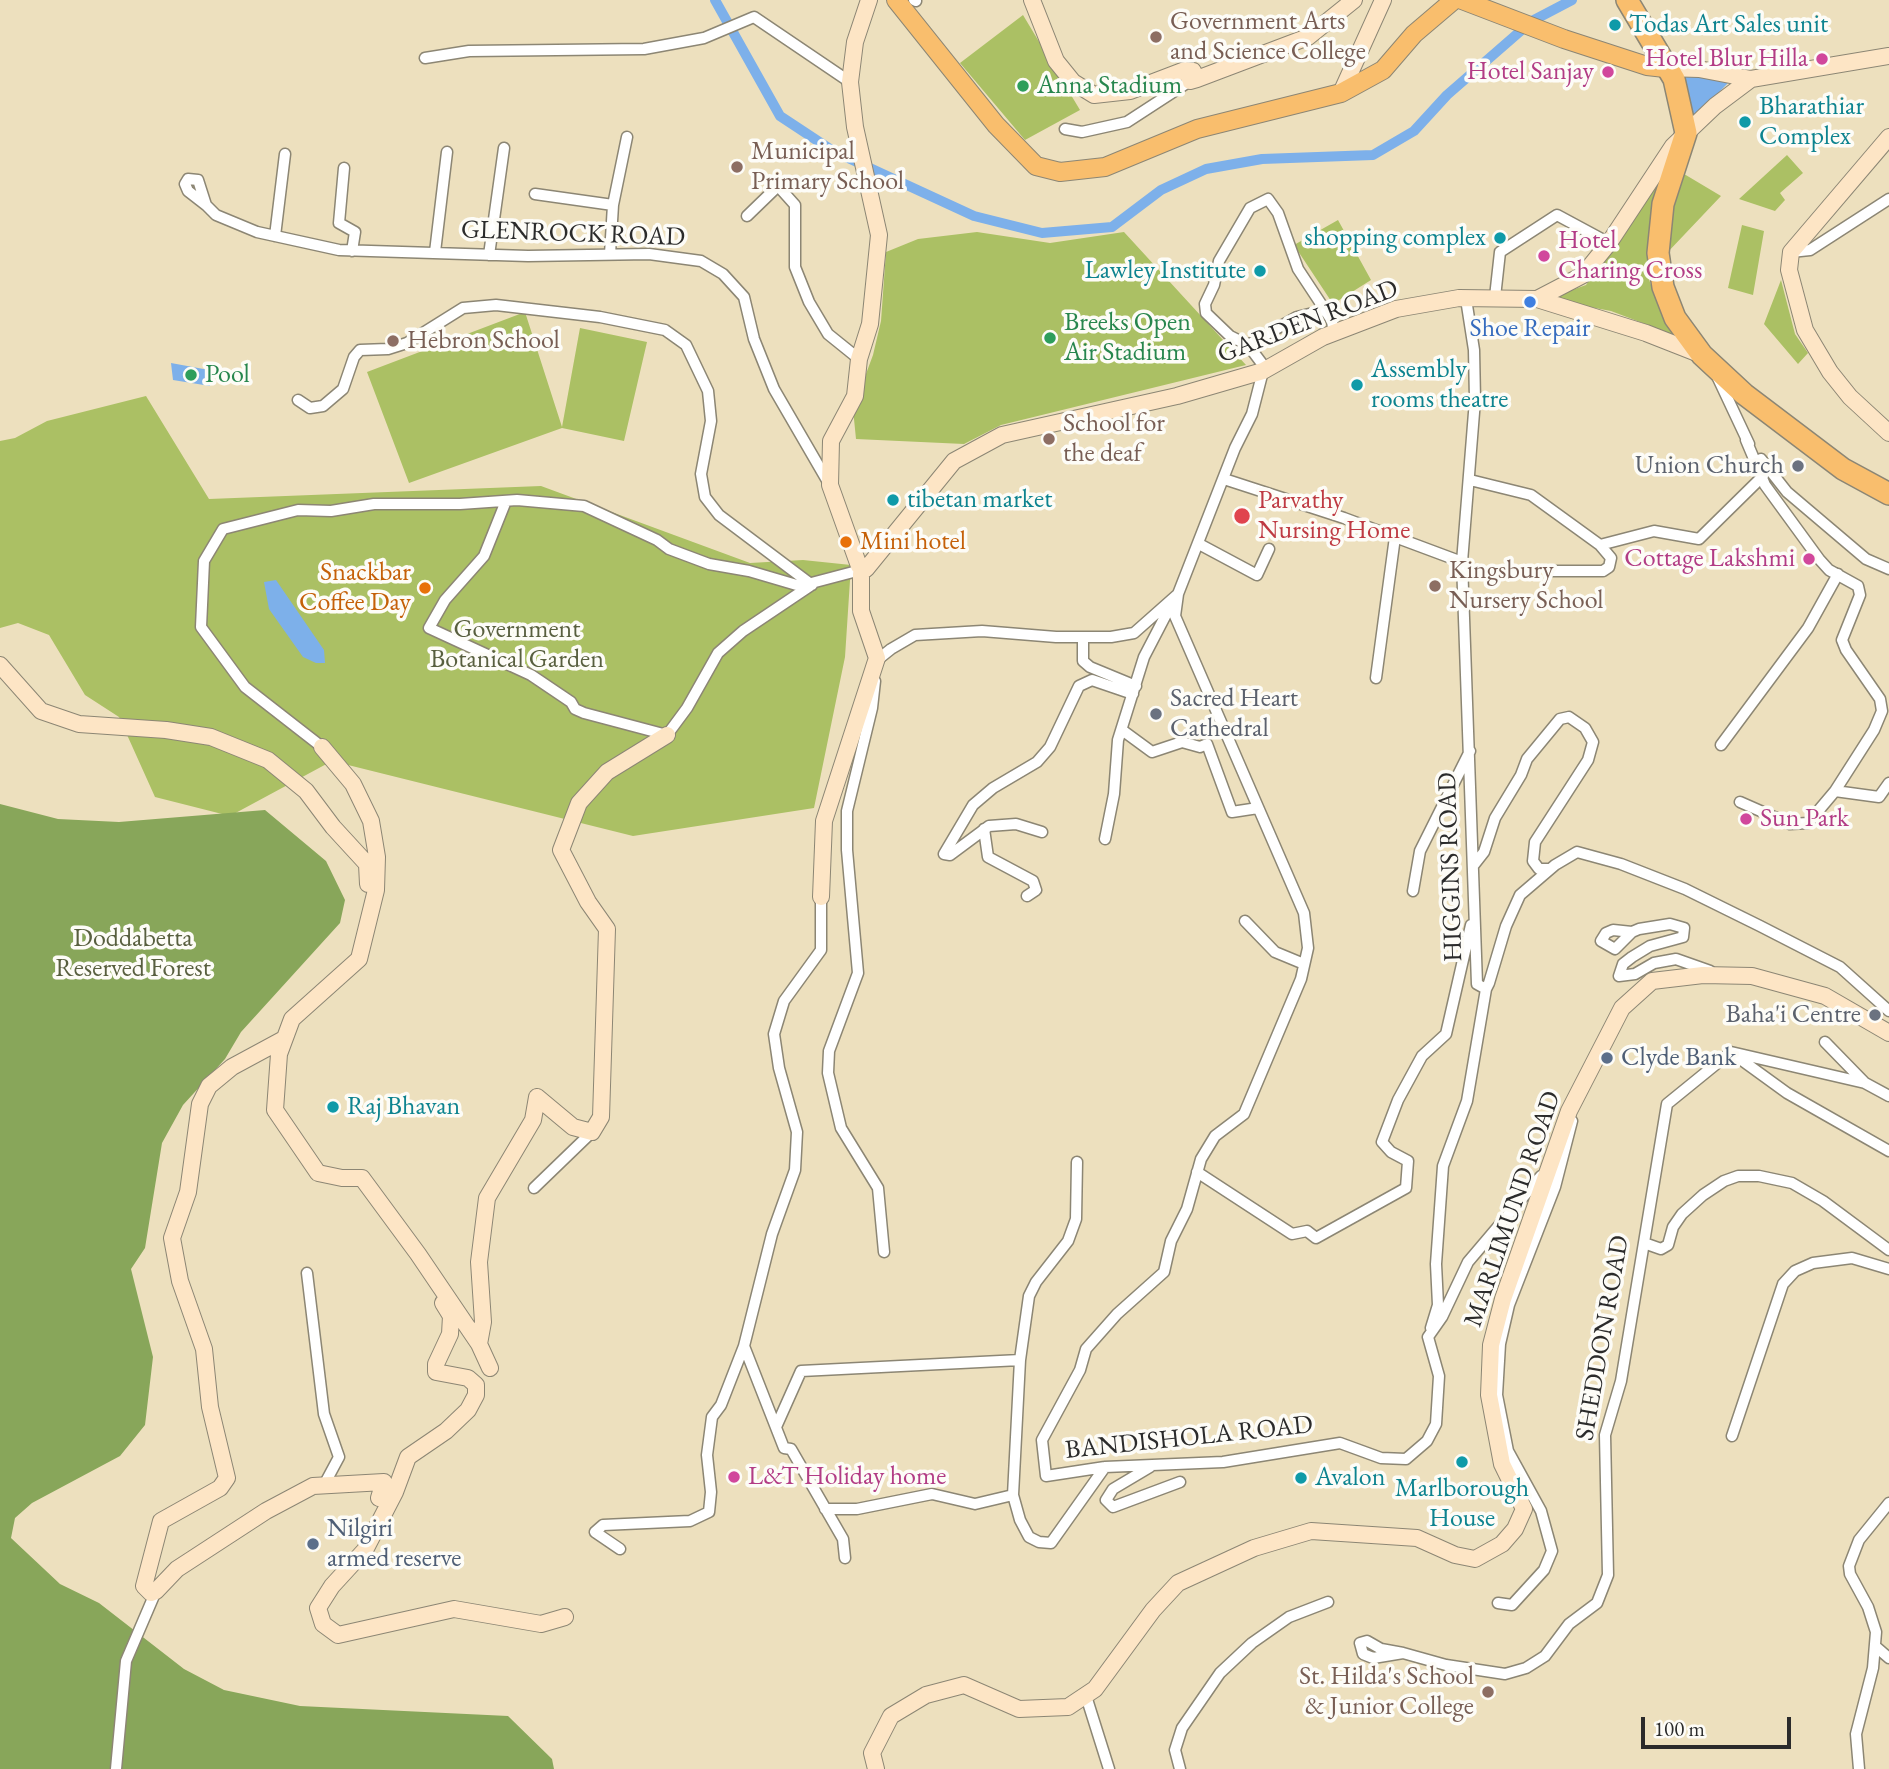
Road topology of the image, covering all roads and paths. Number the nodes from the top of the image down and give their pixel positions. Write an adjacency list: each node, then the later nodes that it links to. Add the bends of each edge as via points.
1 (869, 0): 14 (street)
2 (896, 0): 15 (main road, via 996,125 1036,166 1060,172 1105,167 1196,129)
3 (1032, 0): 13 (street, via 1056,61 1073,82 1094,95 1130,91 1185,70 1193,71)
4 (1353, 0): 13 (street, via 1308,37)
5 (1383, 0): 15 (street)
6 (1454, 0): 15 (main road, via 1414,34 1383,70)
7 (1462, 0): 11 (main road, via 1647,66)
8 (1627, 0): 11 (highway)
9 (1889, 56): 12 (street)
10 (425, 58): 14 (street, via 469,51 644,49 704,38 754,17)
11 (1665, 68): 12 (street); 20 (highway, via 1681,100)
12 (1751, 79): 20 (street)
13 (1194, 80): 16 (street, via 1126,122 1082,132)
14 (850, 82): 42 (street, via 879,235 870,324)
15 (1341, 93)
16 (1065, 129)
17 (627, 137): 27 (street)
18 (1889, 137): 33 (street)
19 (504, 148): 35 (street)
20 (1678, 149): 30 (street); 43 (highway, via 1663,204 1658,253 1663,287 1675,318)
21 (447, 152): 32 (street)
22 (285, 154): 29 (street)
23 (344, 168): 31 (street, via 339,223 355,232)
24 (535, 194): 27 (street)
25 (1889, 199): 33 (street, via 1810,250)
26 (206, 205): 29 (street, GLENROCK ROAD, via 216,215)
27 (614, 205): 34 (street)
28 (747, 216): 42 (street, via 778,186 795,205 795,267 809,302 828,334)
29 (275, 236): 31 (street, GLENROCK ROAD)
30 (1609, 243): 36 (street, via 1557,215 1500,252); 38 (street, via 1583,275)
31 (352, 251): 32 (street, GLENROCK ROAD)
32 (435, 252): 35 (street, GLENROCK ROAD)
33 (1791, 252): 46 (street, via 1789,270 1805,330 1850,397)
34 (610, 254): 35 (street, GLENROCK ROAD); 51 (street, GLENROCK ROAD, via 701,261 723,274 744,297 754,340 774,389)
35 (489, 255)
36 (1495, 297): 37 (street, GARDEN ROAD); 38 (street, GARDEN ROAD)
37 (1466, 299): 40 (street, GARDEN ROAD, via 1395,309); 50 (street, HIGGINS ROAD, via 1474,350)
38 (1537, 299): 43 (street, GARDEN ROAD, via 1646,333)
39 (1325, 310): 40 (street); 41 (street, via 1297,317); 41 (street, via 1298,270 1278,213 1268,199 1250,208 1219,261 1205,304 1206,313 1230,336)
40 (1334, 334): 44 (street, GARDEN ROAD)
41 (1248, 345): 44 (street)
42 (859, 359): 51 (street, via 855,397 831,441)
43 (1708, 361): 47 (street); 52 (highway, via 1843,469)
44 (1264, 370): 49 (street, BANDISHOLA ROAD, via 1252,414); 60 (street, GARDEN ROAD, via 1177,396 1002,435 954,461)
45 (298, 400): 63 (street, via 310,408 323,406 343,389 360,350 407,343 463,308 496,305 664,330 686,345 708,391 711,421 701,474 705,497 719,515)
46 (1889, 433)
47 (1746, 440): 48 (street); 59 (street, via 1787,492 1866,559)
48 (1763, 476): 56 (street, via 1699,539 1654,531); 62 (street, via 1819,559)
49 (1224, 479): 54 (street); 55 (street, BANDISHOLA ROAD)
50 (1470, 480): 56 (street, via 1531,495); 58 (street, HIGGINS ROAD)
51 (830, 485): 60 (street)
52 (1889, 494)
53 (506, 501): 63 (street, via 584,506 709,564 800,586); 71 (street, via 484,556 445,600 429,628 531,675 575,709); 73 (street, via 298,510 223,529 211,544 204,561 201,627 245,687)
54 (1395, 537): 58 (street); 68 (street)
55 (1199, 544): 57 (street, via 1257,575); 64 (street, BANDISHOLA ROAD)
56 (1600, 545): 61 (street, via 1611,558 1606,570)
57 (1269, 549)
58 (1462, 562): 74 (street, HIGGINS ROAD)
59 (1889, 569)
60 (861, 570): 63 (street); 66 (street, via 861,611)
61 (1553, 570)
62 (1838, 574): 72 (street, via 1808,628); 76 (street, via 1858,586 1860,595 1842,640 1880,699 1882,711)
63 (812, 584): 71 (street, via 718,653)
64 (1178, 594): 65 (street, via 1134,633); 69 (street, via 1144,657); 78 (street, BANDISHOLA ROAD, via 1175,616)
65 (1083, 637): 66 (street, via 982,631 915,635); 69 (street, via 1083,661)
66 (877, 658): 86 (street, via 824,821); 110 (street, via 872,708 847,811 858,973 829,1051 828,1073 841,1129 878,1188)
67 (0, 665): 88 (street, via 40,711 79,724 211,737 268,760 306,791 367,864)
68 (1376, 678)
69 (1135, 690): 70 (street); 79 (street, via 1092,680 1079,686 1050,747 1037,762 972,805 944,854 950,855)
70 (1122, 730): 78 (street, via 1152,752 1182,742 1199,747 1207,744 1232,812); 81 (street)
71 (667, 735): 102 (street, via 607,772 579,803 561,850 607,929 601,1117)
72 (1721, 745)
73 (322, 747): 88 (street, via 353,784 371,821 377,857)
74 (1471, 748): 82 (street, HIGGINS ROAD); 84 (street, via 1420,851)
75 (1889, 783): 76 (street, via 1879,797)
76 (1835, 791): 77 (street, via 1808,823 1790,824)
77 (1740, 802)
78 (1258, 808): 91 (street, BANDISHOLA ROAD, via 1304,913 1308,948)
79 (984, 829): 80 (street, via 1016,824); 85 (street, via 988,857 1033,881 1036,890)
80 (1042, 832)
81 (1105, 839)
82 (1473, 866): 83 (street, via 1484,852 1495,818 1527,759 1560,719 1569,717 1585,728 1592,742 1588,760 1535,842 1533,861 1539,869); 87 (street, HIGGINS ROAD)
83 (1550, 869): 93 (street, HIGGINS ROAD, via 1520,895); 94 (street, HIGGINS ROAD, via 1577,852 1685,889 1840,967)
84 (1413, 891)
85 (1027, 896)
86 (821, 897): 116 (street, via 821,950 784,1001 774,1034 797,1132 795,1170 772,1234)
87 (1475, 912): 93 (street, HIGGINS ROAD, via 1477,984); 106 (street, via 1446,1034 1422,1056 1382,1142 1408,1161 1406,1188 1316,1238 1307,1231 1292,1234)
88 (370, 918): 96 (street, via 359,959 292,1019)
89 (1245, 921): 91 (street, via 1275,951)
90 (1632, 932): 92 (street, via 1670,924 1684,928 1683,937 1650,946 1632,957 1619,976 1676,959)
91 (1304, 964): 106 (street, BANDISHOLA ROAD, via 1244,1114 1215,1136)
92 (1733, 977): 95 (street, MARLIMUND ROAD, via 1752,976 1825,996); 101 (street, MARLIMUND ROAD, via 1652,981 1622,1008)
93 (1486, 989): 114 (street, via 1468,1101 1443,1166 1438,1306)
94 (1889, 1011)
95 (1889, 1033)
96 (282, 1040): 111 (street, via 275,1110 318,1173 362,1178); 131 (street, via 232,1067 209,1086 198,1113 188,1192 172,1238 180,1280 204,1349 210,1407 228,1478 220,1488 161,1521 144,1581 147,1590)
97 (1825, 1042): 99 (street)
98 (1731, 1052): 99 (street); 103 (street, via 1787,1093); 108 (street, SHEDDON ROAD, via 1667,1104)
99 (1865, 1083): 100 (street)
100 (1889, 1096)
101 (1576, 1101): 104 (street, MARLIMUND ROAD); 133 (street, via 1555,1187 1509,1304 1500,1344 1497,1395 1508,1451 1541,1511 1552,1551 1544,1570 1512,1605)
102 (592, 1132): 107 (street); 115 (street, via 573,1127 537,1097 533,1120 487,1198 478,1262 483,1322)
103 (1889, 1151)
104 (1555, 1153): 114 (street, via 1534,1188 1468,1262); 138 (street, MARLIMUND ROAD, via 1491,1345 1489,1395 1502,1464 1524,1509 1502,1545 1475,1559 1417,1538 1311,1531 1254,1548 1178,1583)
105 (1077, 1162): 117 (street, via 1076,1219 1068,1241 1029,1296)
106 (1197, 1172): 122 (street, BANDISHOLA ROAD, via 1164,1272 1086,1349 1080,1370 1042,1440 1046,1476)
107 (534, 1188)
108 (1644, 1243): 109 (street, via 1661,1249 1668,1245 1672,1227 1703,1195 1738,1176 1759,1176 1792,1183 1823,1200); 136 (street, SHEDDON ROAD, via 1621,1381 1605,1435 1608,1575 1597,1603 1569,1623 1545,1656 1505,1674)
109 (1889, 1250)
110 (884, 1252)
111 (418, 1254): 115 (street); 134 (street, via 423,1271 451,1316 450,1334 436,1372 468,1378 476,1385 476,1395 446,1431 408,1457 379,1527 318,1608 323,1624 338,1635 454,1609 541,1624)
112 (1889, 1269): 120 (street, via 1852,1258 1813,1263 1795,1271 1780,1293)
113 (307, 1273): 124 (street, via 324,1414 339,1457)
114 (1428, 1337): 121 (street, BANDISHOLA ROAD, via 1439,1376 1436,1424 1427,1441 1406,1460 1381,1458 1340,1443 1223,1462)
115 (479, 1344): 118 (street)
116 (744, 1346): 119 (street); 129 (street, via 712,1417 707,1455 709,1512 690,1521 603,1525 595,1532)
117 (1020, 1360): 119 (street, via 800,1371); 125 (street)
118 (490, 1368)
119 (776, 1427): 128 (street, via 784,1448 791,1449)
120 (1732, 1436)
121 (1152, 1466): 122 (street, BANDISHOLA ROAD); 123 (street, via 1114,1489 1106,1500 1113,1507)
122 (1105, 1467): 125 (street, via 1051,1543 1029,1537)
123 (1180, 1482)
124 (324, 1485): 126 (street, via 384,1482); 131 (street, via 313,1486 266,1511 177,1569)
125 (1013, 1495): 128 (street, via 975,1504 932,1494 857,1509)
126 (379, 1498)
127 (1889, 1503): 135 (street, via 1859,1540 1849,1566 1868,1607)
128 (825, 1509): 130 (street, via 843,1539)
129 (621, 1549)
130 (845, 1559)
131 (156, 1591): 139 (street, via 126,1661)
132 (1328, 1602): 142 (street, via 1289,1617 1220,1672 1182,1728 1175,1750)
133 (1498, 1603)
134 (565, 1618)
135 (1875, 1646): 137 (street); 143 (street, via 1856,1734)
136 (1403, 1653)
137 (1889, 1658)
138 (1086, 1696): 140 (street, MARLIMUND ROAD, via 1068,1707 1019,1709 964,1685 926,1695 891,1716 872,1753); 141 (street)
139 (116, 1769)
140 (876, 1769)
141 (1109, 1769)
142 (1180, 1769)
143 (1859, 1769)

